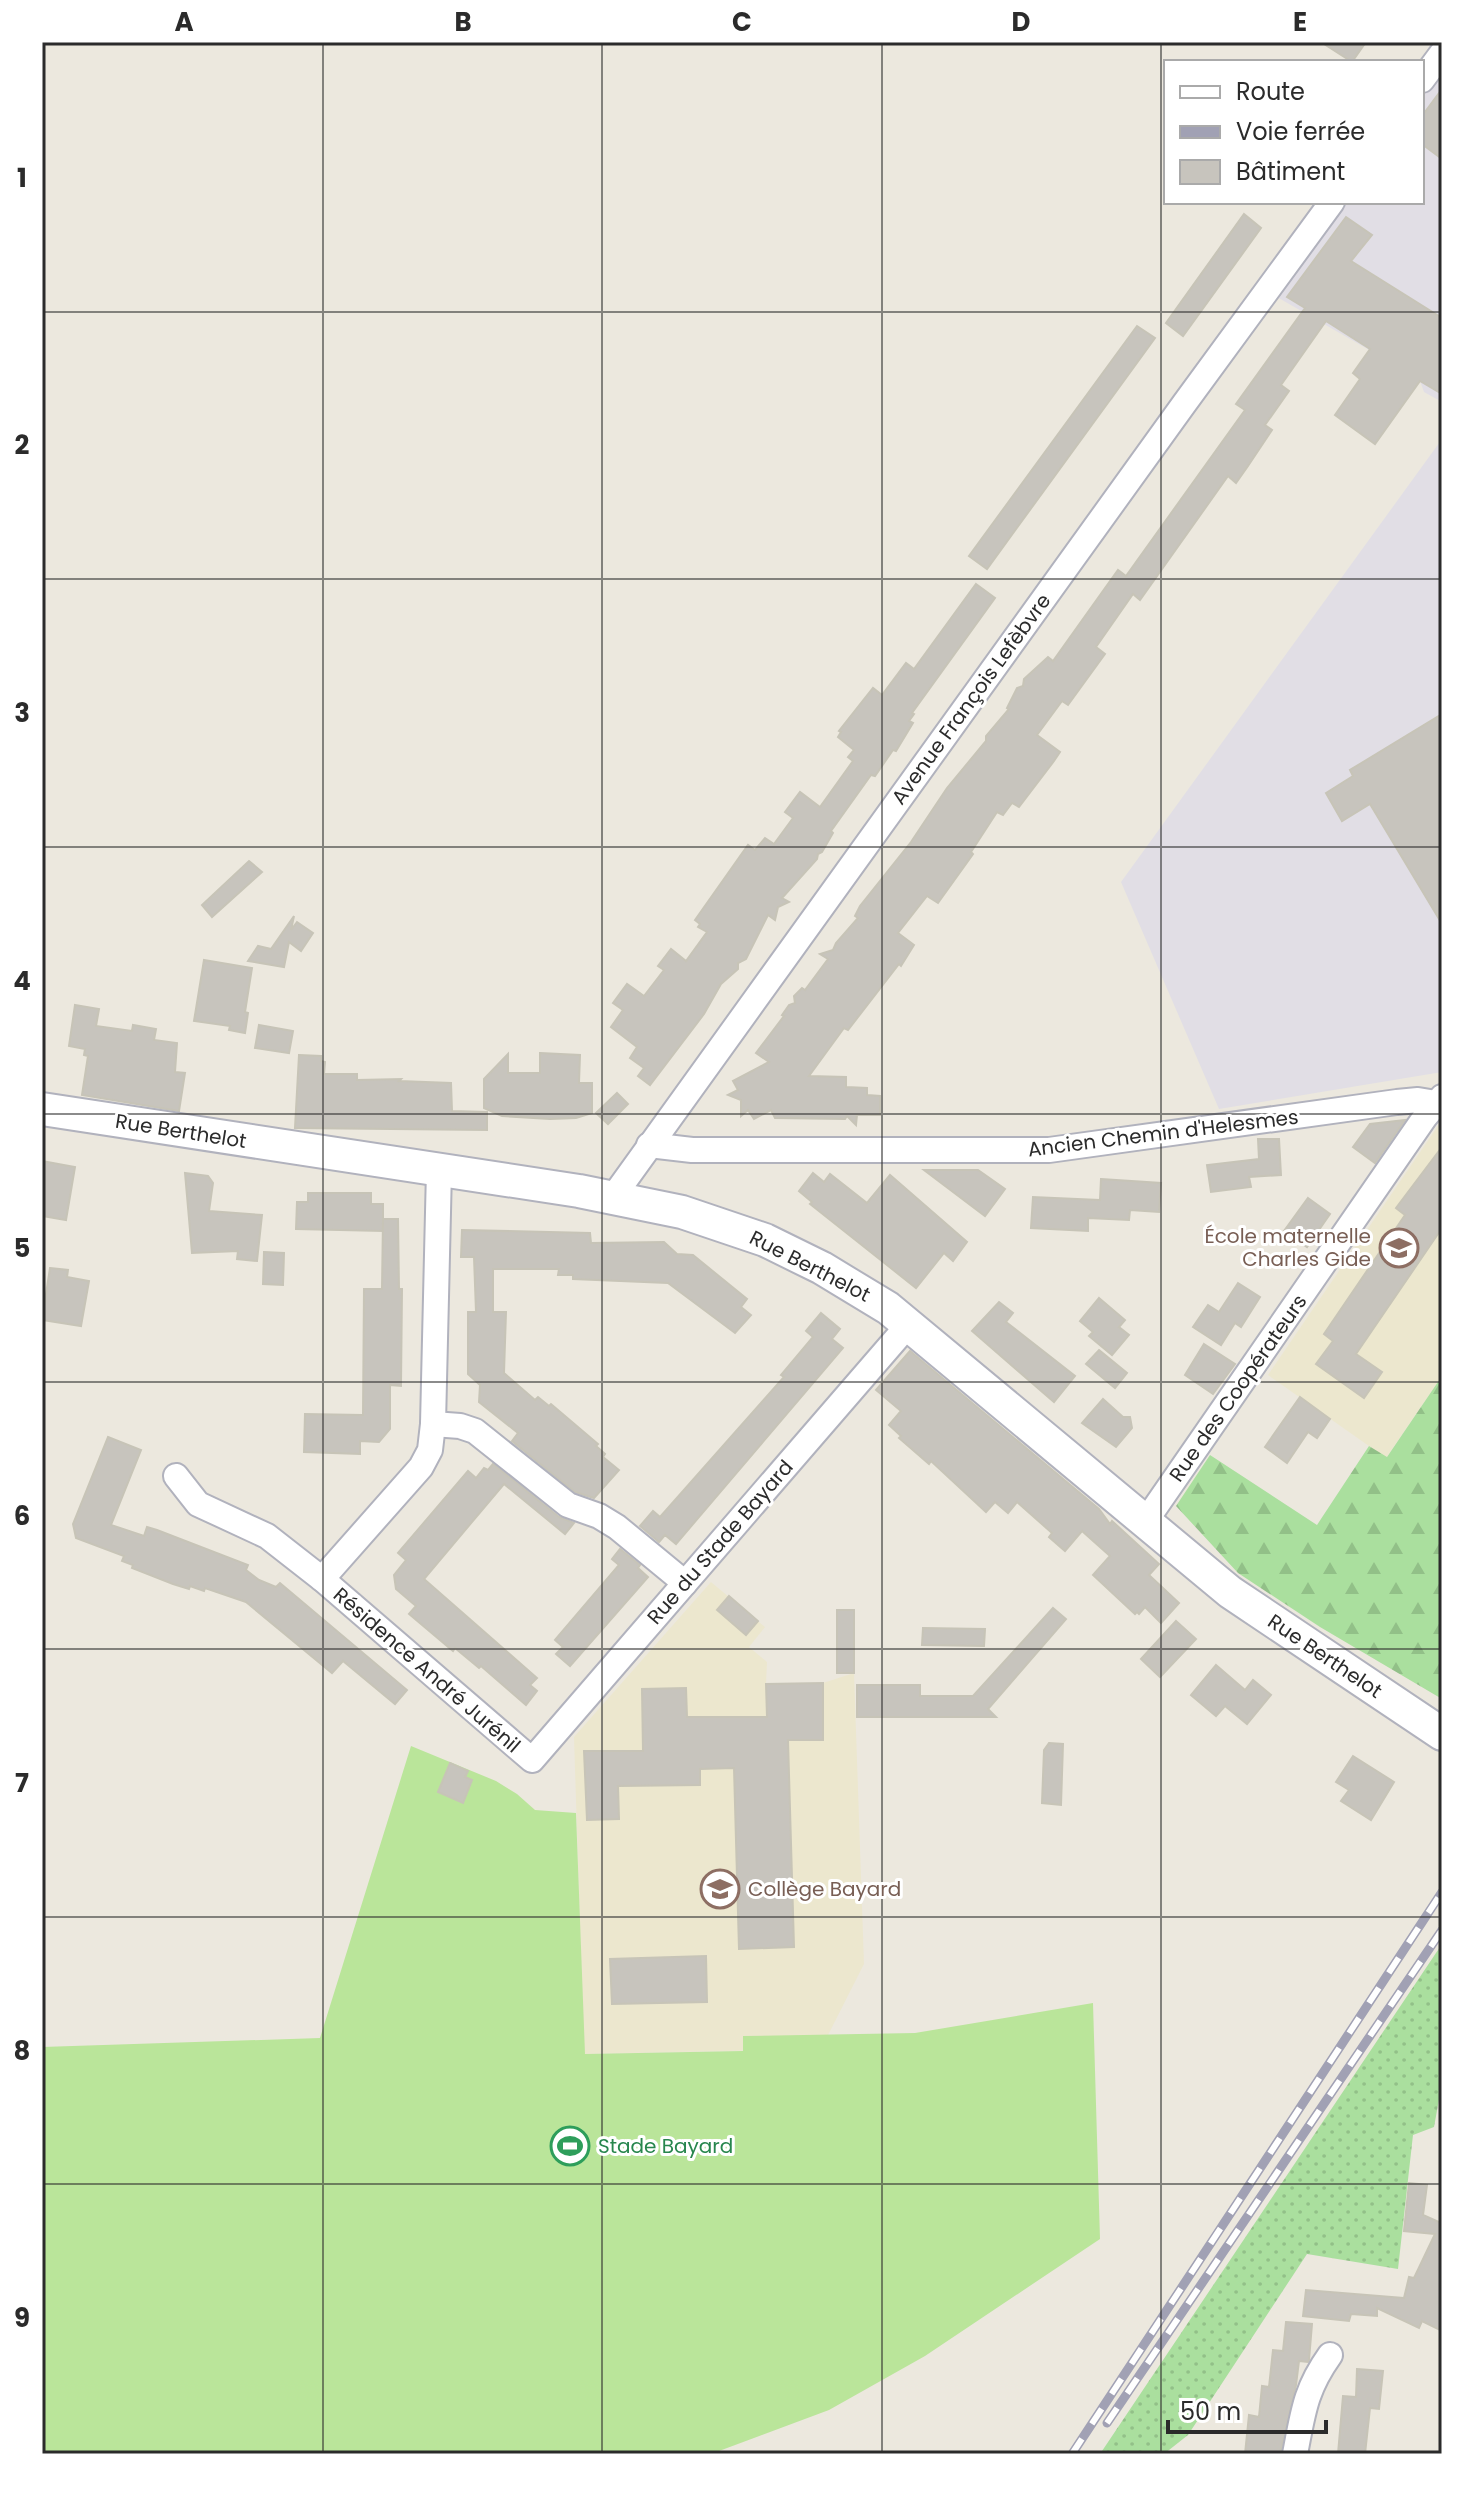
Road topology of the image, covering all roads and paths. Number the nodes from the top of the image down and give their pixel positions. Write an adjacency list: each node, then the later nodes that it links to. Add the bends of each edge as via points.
1 (1442, 53): 2 (street)
2 (1424, 77)
3 (1331, 204): 6 (street, Avenue François Lefèbvre)
4 (1439, 1100): 6 (street, Ancien Chemin d'Helesmes, via 1041,1151 692,1150); 12 (street, Rue des Coopérateurs)
5 (42, 1109): 7 (street, Rue Berthelot)
6 (649, 1145): 8 (street, Avenue François Lefèbvre)
7 (439, 1170): 8 (street, Rue Berthelot); 10 (street, Résidence André Jurénil)
8 (613, 1197): 9 (street, Rue Berthelot, via 682,1212 765,1240 841,1279)
9 (909, 1324): 12 (street, Rue Berthelot); 14 (street, Rue du Stade Bayard)
10 (433, 1424): 13 (street, Résidence André Jurénil, via 430,1450 421,1467); 14 (street, via 475,1431 568,1505 617,1527)
11 (176, 1476): 13 (street, Résidence André Jurénil, via 198,1504 267,1536)
12 (1145, 1522): 15 (street, Rue Berthelot, via 1230,1592)
13 (322, 1579): 16 (street, Résidence André Jurénil)
14 (685, 1583): 16 (street, Rue du Stade Bayard)
15 (1442, 1734)
16 (532, 1760)
17 (1330, 2355): 18 (street, via 1307,2394)
18 (1295, 2454)

